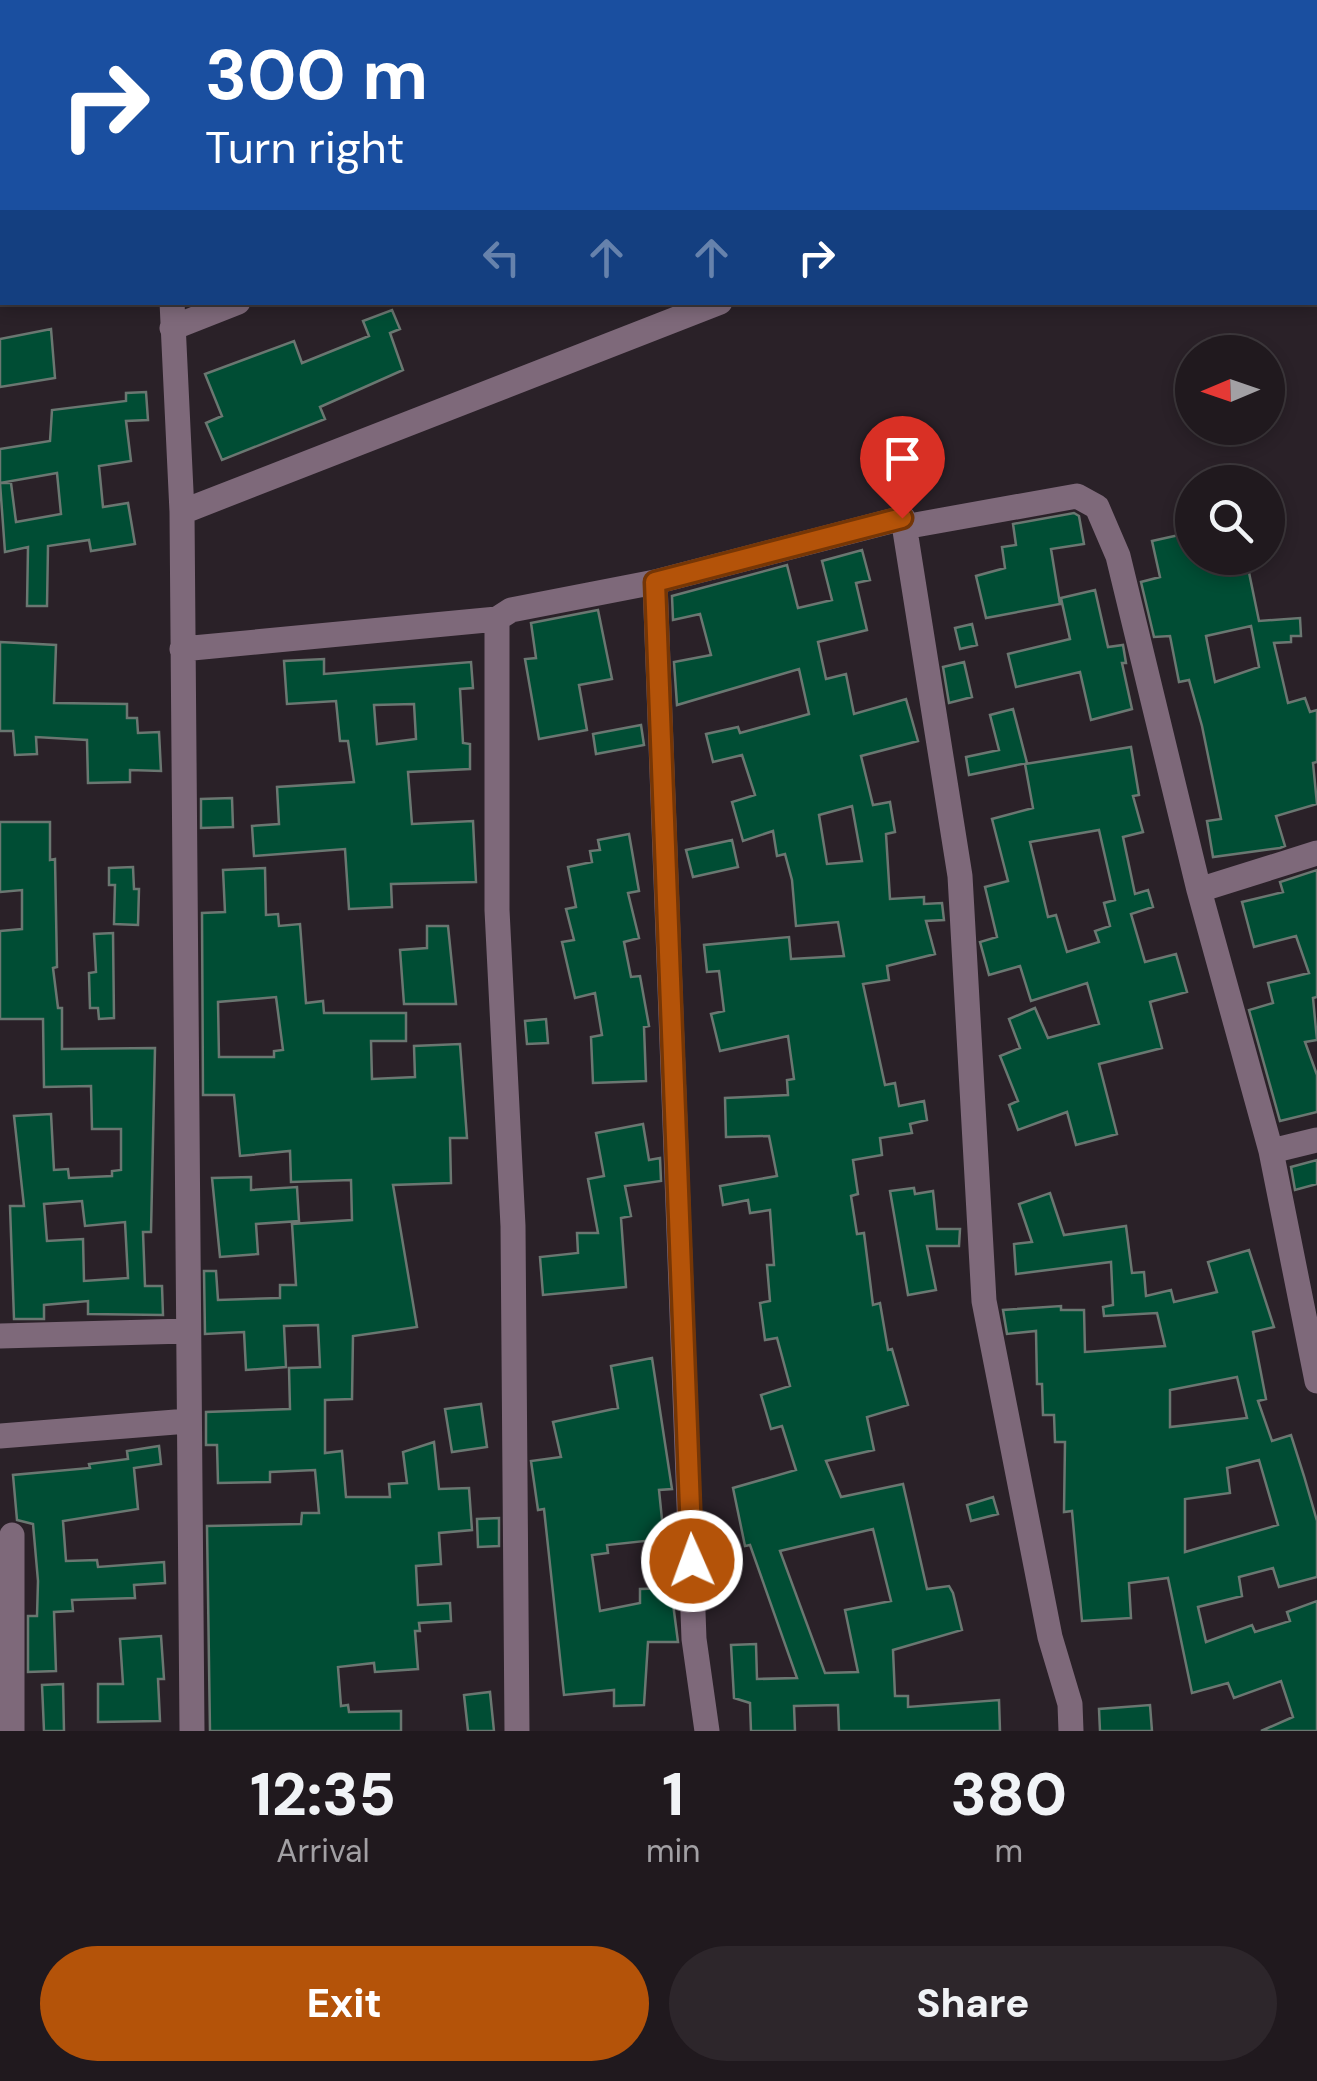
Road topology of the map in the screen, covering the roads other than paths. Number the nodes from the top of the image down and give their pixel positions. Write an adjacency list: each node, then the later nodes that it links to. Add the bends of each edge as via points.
1 (223, 305): 3 (street)
2 (712, 305): 4 (street)
3 (172, 315): 4 (street)
4 (182, 512): 8 (street)
5 (904, 528): 6 (street, via 902,518); 10 (street, via 1077,496 1097,506 1118,556); 23 (street, via 960,876 984,1302)
6 (655, 582): 7 (street, via 512,610); 22 (street, via 694,1639)
7 (497, 619): 8 (street); 21 (street, via 497,910 513,1226)
8 (182, 649): 13 (street)
9 (1317, 853): 10 (street)
10 (1199, 890): 12 (street)
11 (1317, 1140): 12 (street)
12 (1271, 1150): 15 (street)
13 (187, 1331): 14 (street); 16 (street)
14 (0, 1336)
15 (1317, 1381)
16 (188, 1421): 17 (street); 20 (street)
17 (0, 1436)
18 (12, 1535): 19 (street)
19 (12, 1731)
20 (192, 1731)
21 (517, 1731)
22 (707, 1731)
23 (1071, 1731)

